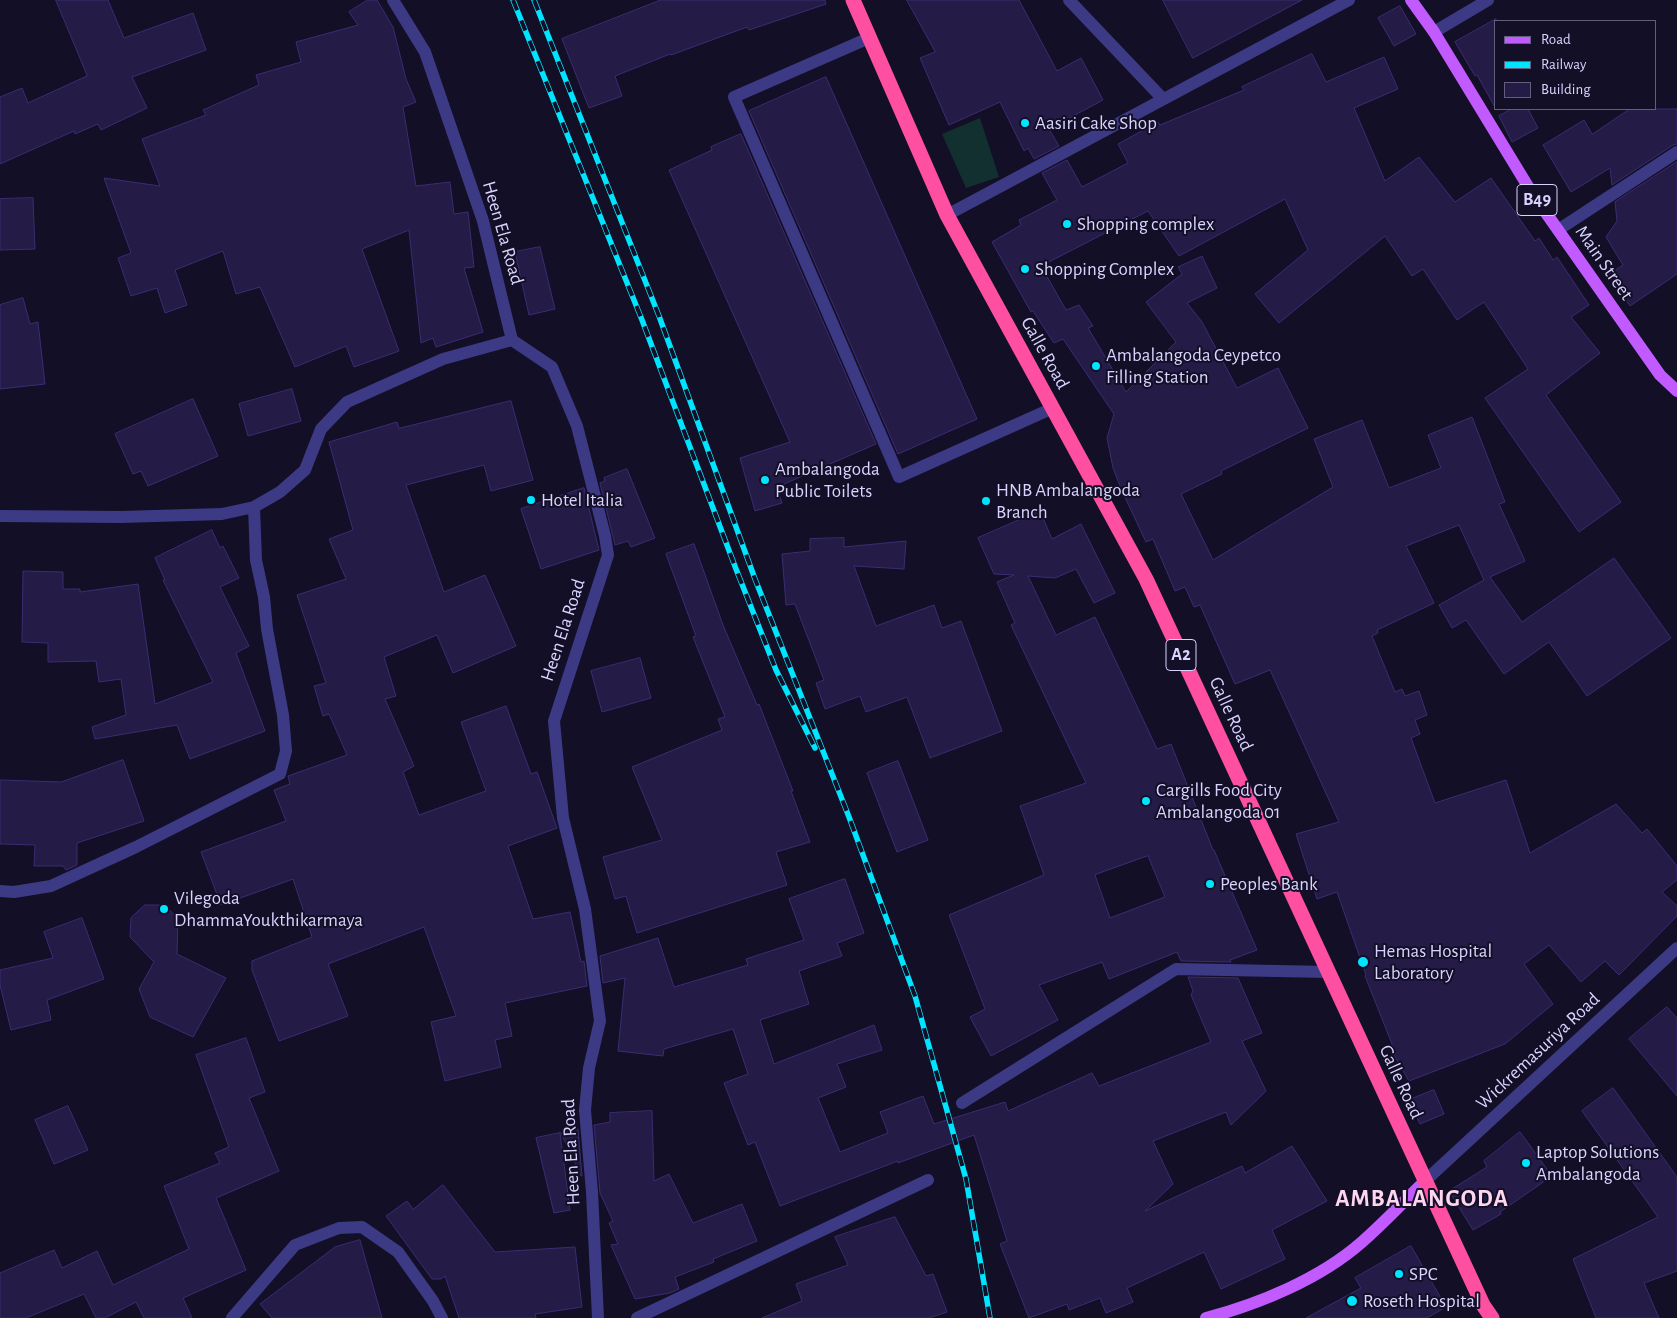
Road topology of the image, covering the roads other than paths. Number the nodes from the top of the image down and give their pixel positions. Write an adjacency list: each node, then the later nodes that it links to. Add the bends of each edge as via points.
1 (393, 0): 13 (street, Heen Ela Road, via 425,52 483,221)
2 (853, 0): 8 (highway, Galle Road / A2)
3 (1069, 0): 9 (street)
4 (1349, 0): 9 (street)
5 (1411, 0): 7 (main road, Main Street / B49)
6 (1488, 0): 7 (street)
7 (1434, 32): 12 (main road, Main Street / B49)
8 (870, 38): 11 (highway, Galle Road / A2); 15 (street, via 734,97 899,476)
9 (1163, 98): 11 (street)
10 (1677, 152): 12 (street)
11 (947, 215): 15 (highway, Galle Road / A2)
12 (1558, 230): 14 (main road, Main Street / B49, via 1660,375)
13 (512, 340): 16 (street, via 443,359 347,402 321,429 305,470 280,492); 26 (street, Heen Ela Road, via 552,367 576,426 608,555 554,721 563,818 585,909 600,1021 589,1068 585,1110)
14 (1677, 391)
15 (1053, 408): 20 (highway, Galle Road / A2, via 1146,580)
16 (254, 507): 17 (street, via 222,514); 18 (street, via 256,560 283,715 286,751 280,774 51,886)
17 (0, 516)
18 (0, 891)
19 (1677, 948): 23 (street, Wickremasuriya Road)
20 (1328, 972): 21 (street, via 1176,969); 23 (highway, Galle Road / A2)
21 (962, 1103)
22 (928, 1180): 27 (street)
23 (1425, 1181): 28 (main road, via 1362,1242 1330,1266 1292,1287); 29 (highway, Galle Road / A2)
24 (232, 1318): 25 (street, via 295,1245 340,1228 362,1227 398,1252 434,1301)
25 (442, 1318)
26 (598, 1318)
27 (637, 1318)
28 (1206, 1318)
29 (1492, 1318)

